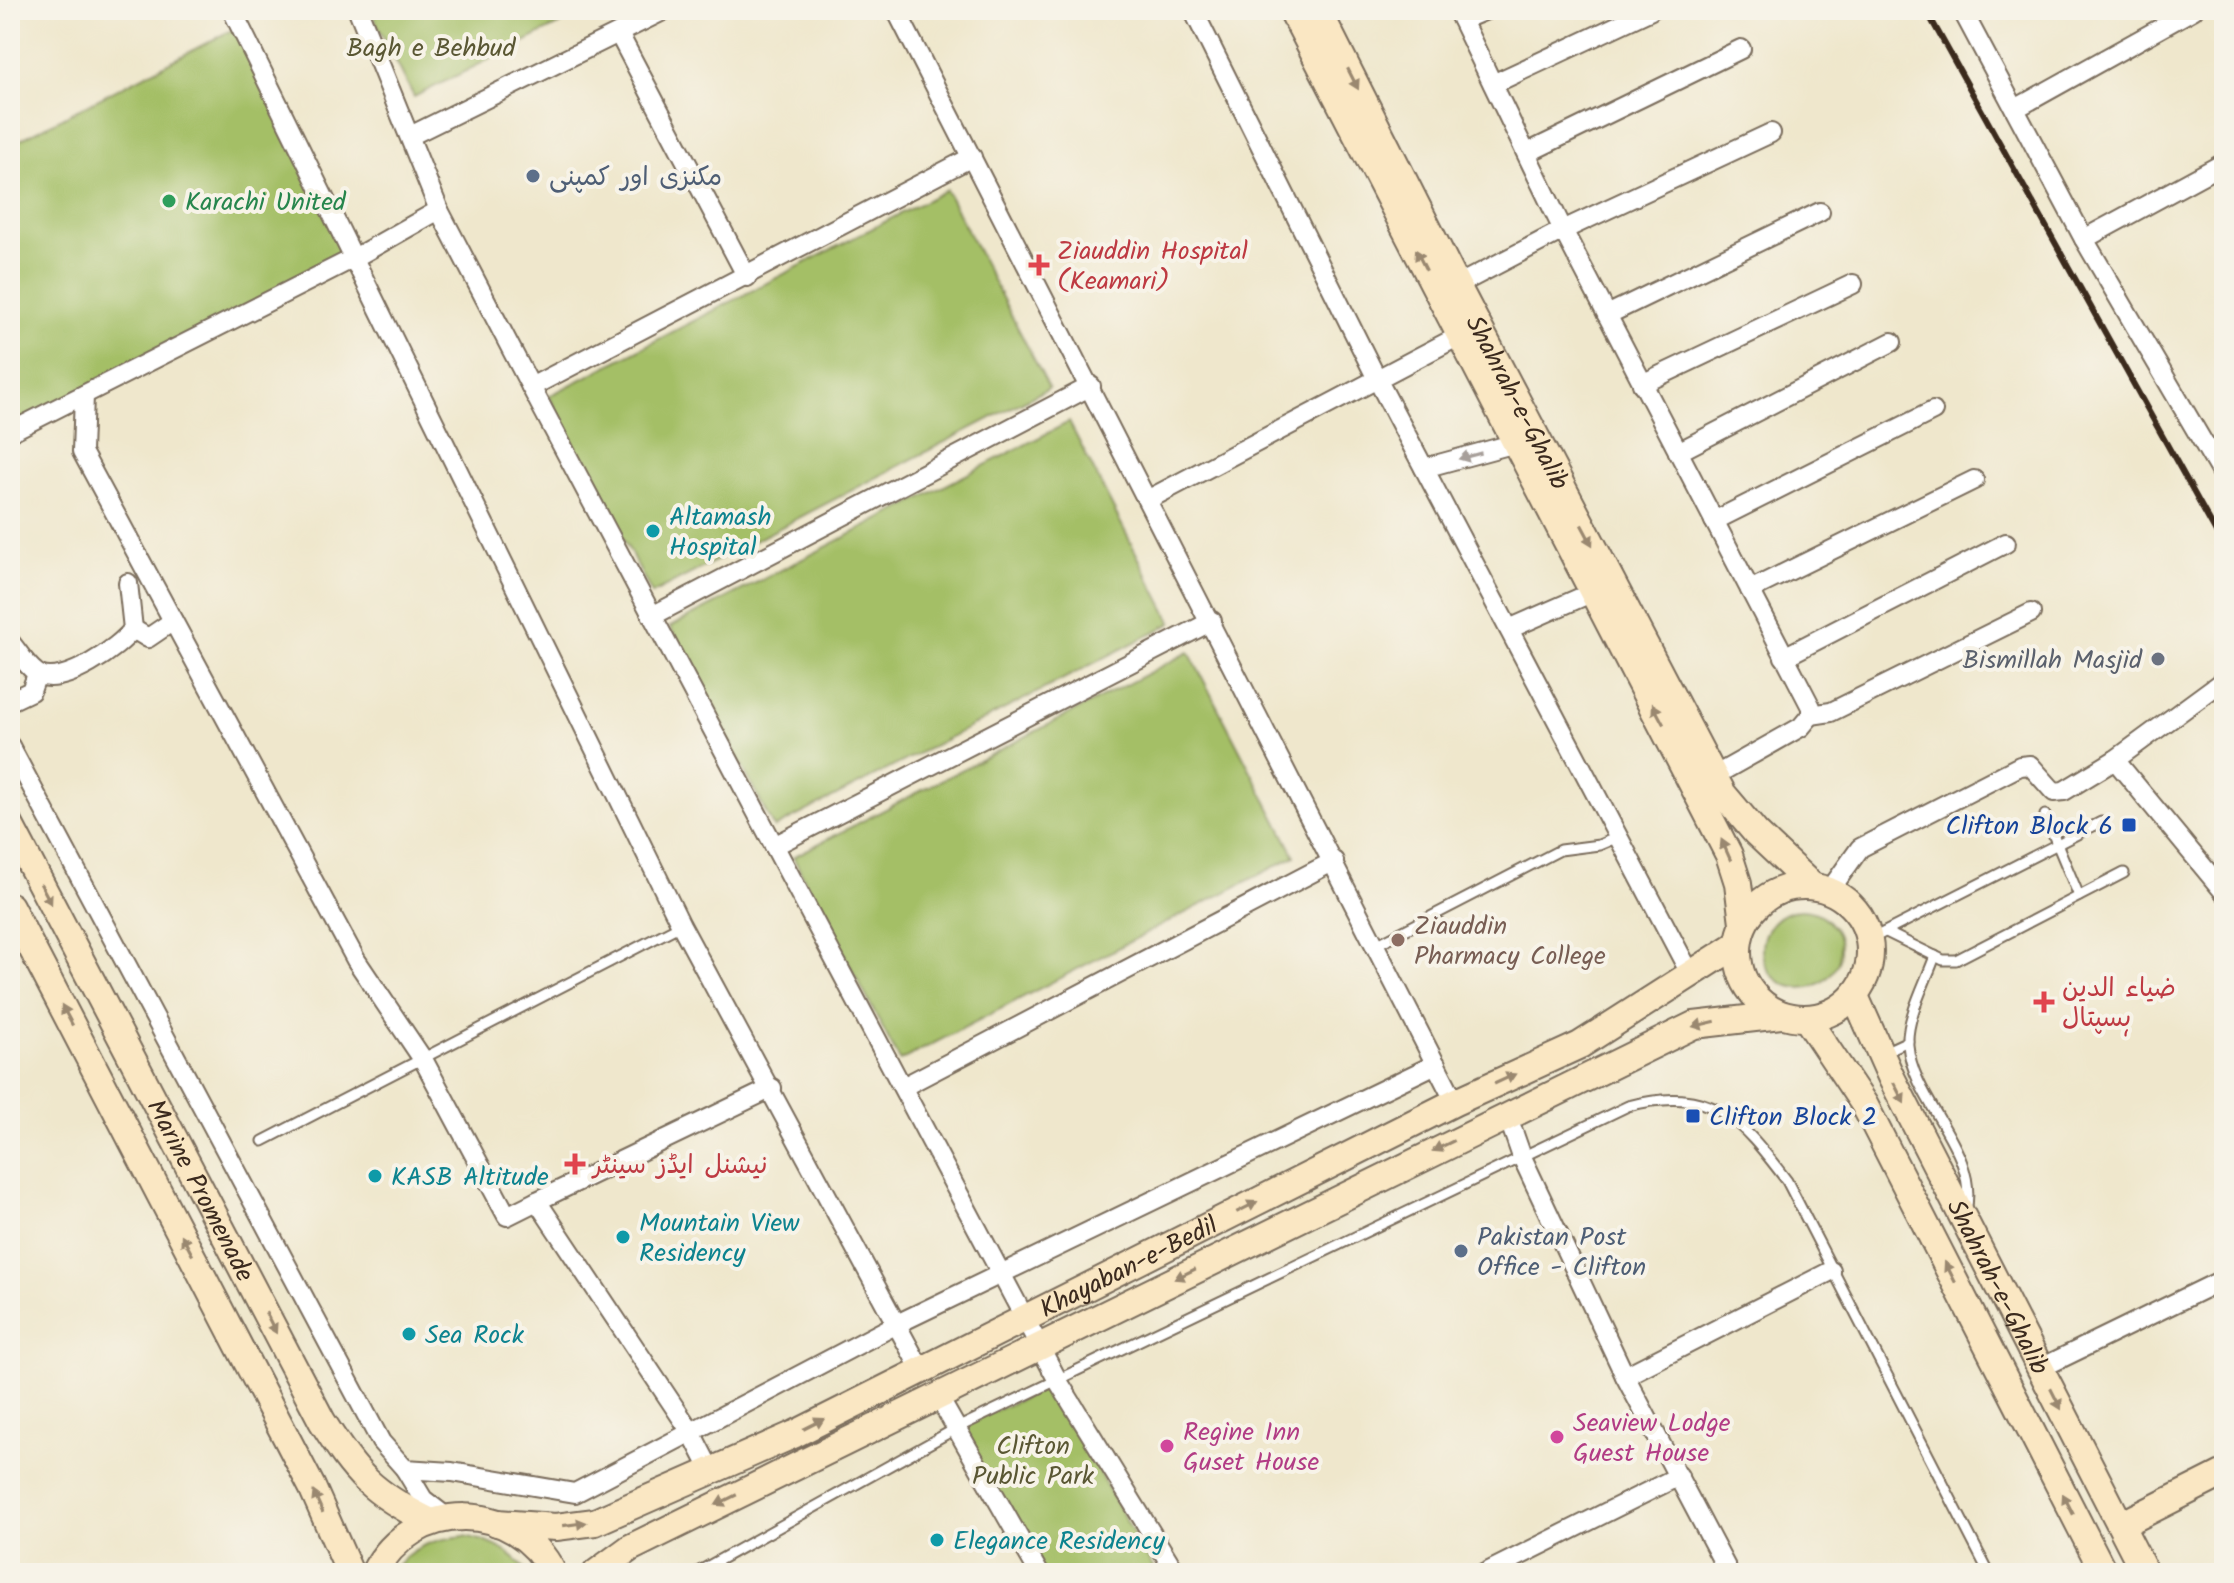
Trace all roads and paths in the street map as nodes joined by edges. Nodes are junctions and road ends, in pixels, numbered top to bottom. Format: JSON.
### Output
{"nodes":[{"id":1,"x":232,"y":10,"type":"edge"},
{"id":2,"x":358,"y":10,"type":"edge"},
{"id":3,"x":665,"y":10,"type":"edge"},
{"id":4,"x":896,"y":10,"type":"edge"},
{"id":5,"x":1193,"y":10,"type":"edge"},
{"id":6,"x":1292,"y":10,"type":"edge"},
{"id":7,"x":1318,"y":10,"type":"edge"},
{"id":8,"x":1486,"y":10,"type":"edge"},
{"id":9,"x":1651,"y":10,"type":"edge"},
{"id":10,"x":1962,"y":10,"type":"edge"},
{"id":11,"x":2193,"y":10,"type":"edge"},
{"id":12,"x":1460,"y":15,"type":"edge"},
{"id":13,"x":619,"y":34,"type":"junction"},
{"id":14,"x":1741,"y":49,"type":"dead end"},
{"id":15,"x":1493,"y":84,"type":"junction"},
{"id":16,"x":2015,"y":109,"type":"junction"},
{"id":17,"x":1771,"y":133,"type":"dead end"},
{"id":18,"x":410,"y":136,"type":"junction"},
{"id":19,"x":1527,"y":153,"type":"junction"},
{"id":20,"x":972,"y":157,"type":"junction"},
{"id":21,"x":2224,"y":163,"type":"edge"},
{"id":22,"x":439,"y":210,"type":"junction"},
{"id":23,"x":1820,"y":212,"type":"dead end"},
{"id":24,"x":1563,"y":230,"type":"junction"},
{"id":25,"x":2084,"y":239,"type":"junction"},
{"id":26,"x":356,"y":257,"type":"junction"},
{"id":27,"x":747,"y":277,"type":"junction"},
{"id":28,"x":1853,"y":284,"type":"dead end"},
{"id":29,"x":1448,"y":291,"type":"junction"},
{"id":30,"x":1607,"y":315,"type":"junction"},
{"id":31,"x":1459,"y":336,"type":"junction"},
{"id":32,"x":1892,"y":342,"type":"dead end"},
{"id":33,"x":1377,"y":379,"type":"junction"},
{"id":34,"x":1642,"y":384,"type":"junction"},
{"id":35,"x":1091,"y":386,"type":"junction"},
{"id":36,"x":531,"y":387,"type":"junction"},
{"id":37,"x":84,"y":395,"type":"junction"},
{"id":38,"x":1933,"y":411,"type":"dead end"},
{"id":39,"x":10,"y":432,"type":"edge"},
{"id":40,"x":1516,"y":443,"type":"junction"},
{"id":41,"x":1678,"y":452,"type":"junction"},
{"id":42,"x":2221,"y":466,"type":"edge"},
{"id":43,"x":1424,"y":468,"type":"junction"},
{"id":44,"x":1974,"y":480,"type":"dead end"},
{"id":45,"x":1149,"y":499,"type":"junction"},
{"id":46,"x":1714,"y":521,"type":"junction"},
{"id":47,"x":2006,"y":543,"type":"dead end"},
{"id":48,"x":128,"y":583,"type":"dead end"},
{"id":49,"x":1750,"y":590,"type":"junction"},
{"id":50,"x":1593,"y":592,"type":"junction"},
{"id":51,"x":2031,"y":613,"type":"dead end"},
{"id":52,"x":652,"y":616,"type":"junction"},
{"id":53,"x":173,"y":621,"type":"junction"},
{"id":54,"x":1212,"y":621,"type":"junction"},
{"id":55,"x":133,"y":629,"type":"junction"},
{"id":56,"x":1509,"y":629,"type":"junction"},
{"id":57,"x":10,"y":642,"type":"edge"},
{"id":58,"x":1784,"y":657,"type":"junction"},
{"id":59,"x":37,"y":674,"type":"junction"},
{"id":60,"x":2224,"y":680,"type":"edge"},
{"id":61,"x":10,"y":701,"type":"edge"},
{"id":62,"x":1811,"y":715,"type":"junction"},
{"id":63,"x":10,"y":746,"type":"edge"},
{"id":64,"x":2115,"y":760,"type":"junction"},
{"id":65,"x":1710,"y":784,"type":"junction"},
{"id":66,"x":2045,"y":815,"type":"dead end"},
{"id":67,"x":2101,"y":822,"type":"dead end"},
{"id":68,"x":10,"y":825,"type":"edge"},
{"id":69,"x":1618,"y":837,"type":"junction"},
{"id":70,"x":2058,"y":844,"type":"junction"},
{"id":71,"x":774,"y":846,"type":"junction"},
{"id":72,"x":1334,"y":861,"type":"junction"},
{"id":73,"x":2124,"y":873,"type":"dead end"},
{"id":74,"x":1820,"y":888,"type":"junction"},
{"id":75,"x":2224,"y":892,"type":"edge"},
{"id":76,"x":2079,"y":896,"type":"junction"},
{"id":77,"x":10,"y":906,"type":"edge"},
{"id":78,"x":681,"y":925,"type":"junction"},
{"id":79,"x":1740,"y":933,"type":"junction"},
{"id":80,"x":1878,"y":936,"type":"junction"},
{"id":81,"x":1376,"y":945,"type":"junction"},
{"id":82,"x":1935,"y":956,"type":"junction"},
{"id":83,"x":1691,"y":975,"type":"junction"},
{"id":84,"x":1855,"y":996,"type":"junction"},
{"id":85,"x":1781,"y":1015,"type":"junction"},
{"id":86,"x":1807,"y":1019,"type":"junction"},
{"id":87,"x":1908,"y":1041,"type":"junction"},
{"id":88,"x":1880,"y":1054,"type":"junction"},
{"id":89,"x":424,"y":1061,"type":"junction"},
{"id":90,"x":1436,"y":1064,"type":"junction"},
{"id":91,"x":903,"y":1087,"type":"junction"},
{"id":92,"x":772,"y":1088,"type":"junction"},
{"id":93,"x":1455,"y":1102,"type":"junction"},
{"id":94,"x":1507,"y":1114,"type":"junction"},
{"id":95,"x":263,"y":1141,"type":"dead end"},
{"id":96,"x":1522,"y":1157,"type":"junction"},
{"id":97,"x":537,"y":1201,"type":"junction"},
{"id":98,"x":1964,"y":1219,"type":"junction"},
{"id":99,"x":1831,"y":1271,"type":"junction"},
{"id":100,"x":1001,"y":1274,"type":"junction"},
{"id":101,"x":2224,"y":1279,"type":"edge"},
{"id":102,"x":1025,"y":1318,"type":"junction"},
{"id":103,"x":897,"y":1324,"type":"junction"},
{"id":104,"x":1039,"y":1346,"type":"junction"},
{"id":105,"x":2041,"y":1368,"type":"junction"},
{"id":106,"x":921,"y":1370,"type":"junction"},
{"id":107,"x":1625,"y":1376,"type":"junction"},
{"id":108,"x":1058,"y":1381,"type":"junction"},
{"id":109,"x":938,"y":1396,"type":"junction"},
{"id":110,"x":957,"y":1428,"type":"junction"},
{"id":111,"x":691,"y":1432,"type":"junction"},
{"id":112,"x":405,"y":1469,"type":"junction"},
{"id":113,"x":711,"y":1471,"type":"junction"},
{"id":114,"x":2224,"y":1473,"type":"edge"},
{"id":115,"x":1679,"y":1476,"type":"junction"},
{"id":116,"x":437,"y":1519,"type":"junction"},
{"id":117,"x":497,"y":1523,"type":"junction"},
{"id":118,"x":2121,"y":1525,"type":"junction"},
{"id":119,"x":1492,"y":1572,"type":"edge"},
{"id":120,"x":350,"y":1573,"type":"edge"},
{"id":121,"x":374,"y":1573,"type":"edge"},
{"id":122,"x":553,"y":1573,"type":"edge"},
{"id":123,"x":596,"y":1573,"type":"edge"},
{"id":124,"x":696,"y":1573,"type":"edge"},
{"id":125,"x":1039,"y":1573,"type":"edge"},
{"id":126,"x":1176,"y":1573,"type":"edge"},
{"id":127,"x":1729,"y":1573,"type":"edge"},
{"id":128,"x":1989,"y":1573,"type":"edge"},
{"id":129,"x":2104,"y":1573,"type":"edge"},
{"id":130,"x":2145,"y":1573,"type":"edge"}],
"edges":[{"from":1,"to":26,"type":"street"},
{"from":2,"to":18,"type":"street"},
{"from":3,"to":13,"type":"street"},
{"from":4,"to":20,"type":"street"},
{"from":5,"to":33,"type":"street"},
{"from":29,"to":6,"type":"main road","name":"Shahrah-e-Ghalib","one_way":true},
{"from":7,"to":29,"type":"main road","name":"Shahrah-e-Ghalib","one_way":true},
{"from":8,"to":12,"type":"street"},
{"from":9,"to":15,"type":"street"},
{"from":10,"to":16,"type":"street"},
{"from":11,"to":16,"type":"street"},
{"from":12,"to":15,"type":"street"},
{"from":13,"to":18,"type":"street"},
{"from":13,"to":27,"type":"street"},
{"from":14,"to":19,"type":"street"},
{"from":15,"to":19,"type":"street"},
{"from":16,"to":25,"type":"street"},
{"from":17,"to":24,"type":"street"},
{"from":18,"to":22,"type":"street"},
{"from":19,"to":24,"type":"street"},
{"from":20,"to":27,"type":"street"},
{"from":20,"to":35,"type":"street"},
{"from":21,"to":25,"type":"street"},
{"from":22,"to":26,"type":"street"},
{"from":22,"to":36,"type":"street"},
{"from":23,"to":30,"type":"street"},
{"from":24,"to":29,"type":"street"},
{"from":24,"to":30,"type":"street"},
{"from":25,"to":42,"type":"street"},
{"from":26,"to":37,"type":"street"},
{"from":26,"to":78,"type":"street"},
{"from":27,"to":36,"type":"street"},
{"from":28,"to":34,"type":"street"},
{"from":29,"to":31,"type":"main road","name":"Shahrah-e-Ghalib"},
{"from":29,"to":65,"type":"main road","name":"Shahrah-e-Ghalib","one_way":true},
{"from":30,"to":34,"type":"street"},
{"from":31,"to":33,"type":"street"},
{"from":31,"to":40,"type":"main road","name":"Shahrah-e-Ghalib"},
{"from":32,"to":41,"type":"street"},
{"from":33,"to":43,"type":"street"},
{"from":33,"to":45,"type":"street"},
{"from":34,"to":41,"type":"street"},
{"from":35,"to":45,"type":"street"},
{"from":35,"to":52,"type":"street"},
{"from":36,"to":52,"type":"street"},
{"from":37,"to":39,"type":"street"},
{"from":37,"to":53,"type":"street"},
{"from":38,"to":46,"type":"street"},
{"from":40,"to":43,"type":"street","one_way":true},
{"from":40,"to":50,"type":"main road","name":"Shahrah-e-Ghalib"},
{"from":41,"to":46,"type":"street"},
{"from":43,"to":56,"type":"street"},
{"from":44,"to":49,"type":"street"},
{"from":45,"to":54,"type":"street"},
{"from":46,"to":49,"type":"street"},
{"from":47,"to":58,"type":"street"},
{"from":48,"to":55,"type":"street"},
{"from":49,"to":58,"type":"street"},
{"from":50,"to":56,"type":"street"},
{"from":65,"to":50,"type":"main road","name":"Shahrah-e-Ghalib","one_way":true},
{"from":51,"to":62,"type":"street"},
{"from":52,"to":71,"type":"street"},
{"from":53,"to":55,"type":"street"},
{"from":53,"to":89,"type":"street"},
{"from":54,"to":71,"type":"street"},
{"from":54,"to":72,"type":"street"},
{"from":55,"to":59,"type":"street"},
{"from":56,"to":69,"type":"street"},
{"from":57,"to":59,"type":"street"},
{"from":58,"to":62,"type":"street"},
{"from":59,"to":61,"type":"street"},
{"from":60,"to":64,"type":"street"},
{"from":62,"to":65,"type":"street"},
{"from":63,"to":112,"type":"street"},
{"from":64,"to":74,"type":"street"},
{"from":64,"to":75,"type":"street"},
{"from":65,"to":74,"type":"main road"},
{"from":79,"to":65,"type":"main road","one_way":true},
{"from":66,"to":70,"type":"lane"},
{"from":67,"to":70,"type":"lane"},
{"from":68,"to":116,"type":"main road","name":"Marine Promenade","one_way":true},
{"from":69,"to":81,"type":"lane"},
{"from":69,"to":83,"type":"street"},
{"from":70,"to":76,"type":"lane"},
{"from":70,"to":80,"type":"lane"},
{"from":71,"to":91,"type":"street"},
{"from":72,"to":81,"type":"street"},
{"from":72,"to":91,"type":"street"},
{"from":73,"to":76,"type":"lane"},
{"from":74,"to":79,"type":"main road"},
{"from":74,"to":80,"type":"main road"},
{"from":76,"to":82,"type":"lane"},
{"from":120,"to":77,"type":"main road","name":"Marine Promenade","one_way":true},
{"from":78,"to":89,"type":"lane"},
{"from":78,"to":92,"type":"street"},
{"from":79,"to":83,"type":"main road","name":"Khayaban-e-Bedil"},
{"from":79,"to":85,"type":"main road"},
{"from":80,"to":82,"type":"lane"},
{"from":80,"to":84,"type":"main road"},
{"from":81,"to":90,"type":"street"},
{"from":82,"to":87,"type":"lane"},
{"from":93,"to":83,"type":"main road","name":"Khayaban-e-Bedil","one_way":true},
{"from":84,"to":86,"type":"main road"},
{"from":84,"to":88,"type":"main road","name":"Shahrah-e-Ghalib"},
{"from":85,"to":86,"type":"main road"},
{"from":85,"to":94,"type":"main road","name":"Khayaban-e-Bedil","one_way":true},
{"from":129,"to":86,"type":"main road","name":"Shahrah-e-Ghalib","one_way":true},
{"from":87,"to":88,"type":"lane"},
{"from":87,"to":98,"type":"lane"},
{"from":88,"to":98,"type":"main road","name":"Shahrah-e-Ghalib","one_way":true},
{"from":89,"to":95,"type":"lane"},
{"from":89,"to":97,"type":"street"},
{"from":90,"to":93,"type":"street"},
{"from":90,"to":100,"type":"street"},
{"from":91,"to":100,"type":"street"},
{"from":92,"to":97,"type":"street"},
{"from":92,"to":103,"type":"street"},
{"from":102,"to":93,"type":"main road","name":"Khayaban-e-Bedil","one_way":true},
{"from":94,"to":96,"type":"street"},
{"from":94,"to":104,"type":"main road","name":"Khayaban-e-Bedil","one_way":true},
{"from":96,"to":99,"type":"lane"},
{"from":96,"to":107,"type":"street"},
{"from":96,"to":108,"type":"lane"},
{"from":97,"to":111,"type":"street"},
{"from":98,"to":105,"type":"main road","name":"Shahrah-e-Ghalib"},
{"from":99,"to":107,"type":"street"},
{"from":99,"to":128,"type":"lane"},
{"from":100,"to":102,"type":"street"},
{"from":100,"to":103,"type":"street"},
{"from":101,"to":105,"type":"street"},
{"from":102,"to":104,"type":"street"},
{"from":102,"to":106,"type":"main road","name":"Khayaban-e-Bedil"},
{"from":103,"to":106,"type":"street"},
{"from":103,"to":111,"type":"street"},
{"from":104,"to":108,"type":"street"},
{"from":104,"to":109,"type":"main road","name":"Khayaban-e-Bedil"},
{"from":105,"to":118,"type":"main road","name":"Shahrah-e-Ghalib","one_way":true},
{"from":113,"to":106,"type":"main road","name":"Khayaban-e-Bedil","one_way":true},
{"from":107,"to":115,"type":"street"},
{"from":108,"to":110,"type":"lane"},
{"from":108,"to":126,"type":"street"},
{"from":109,"to":110,"type":"street"},
{"from":109,"to":123,"type":"main road","name":"Khayaban-e-Bedil","one_way":true},
{"from":110,"to":124,"type":"lane"},
{"from":110,"to":125,"type":"street"},
{"from":111,"to":112,"type":"street"},
{"from":111,"to":113,"type":"street"},
{"from":112,"to":116,"type":"street"},
{"from":117,"to":113,"type":"main road","name":"Khayaban-e-Bedil","one_way":true},
{"from":114,"to":118,"type":"main road"},
{"from":115,"to":119,"type":"street"},
{"from":115,"to":127,"type":"street"},
{"from":116,"to":117,"type":"main road","name":"Marine Promenade"},
{"from":116,"to":121,"type":"main road"},
{"from":117,"to":122,"type":"main road"},
{"from":118,"to":130,"type":"main road","name":"Shahrah-e-Ghalib"}]}
